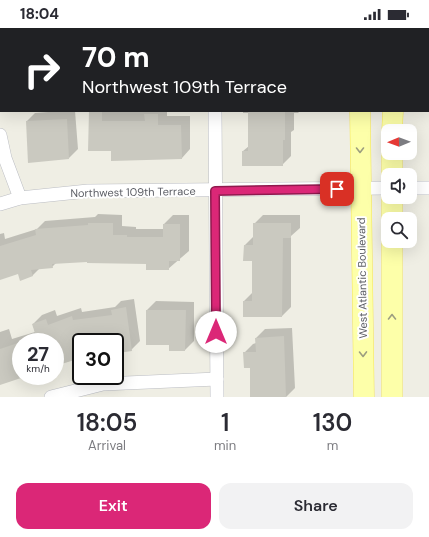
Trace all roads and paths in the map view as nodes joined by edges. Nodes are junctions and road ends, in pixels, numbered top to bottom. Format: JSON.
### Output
{"nodes":[{"id":1,"x":215,"y":112,"type":"edge"},
{"id":2,"x":360,"y":112,"type":"edge"},
{"id":3,"x":392,"y":112,"type":"edge"},
{"id":4,"x":392,"y":124,"type":"edge"},
{"id":5,"x":0,"y":135,"type":"edge"},
{"id":6,"x":381,"y":188,"type":"edge"},
{"id":7,"x":417,"y":188,"type":"edge"},
{"id":8,"x":429,"y":188,"type":"edge"},
{"id":9,"x":361,"y":189,"type":"junction"},
{"id":10,"x":215,"y":191,"type":"junction"},
{"id":11,"x":20,"y":198,"type":"junction"},
{"id":12,"x":0,"y":204,"type":"edge"},
{"id":13,"x":392,"y":248,"type":"edge"},
{"id":14,"x":217,"y":379,"type":"junction"},
{"id":15,"x":51,"y":397,"type":"edge"},
{"id":16,"x":218,"y":397,"type":"edge"},
{"id":17,"x":364,"y":397,"type":"edge"},
{"id":18,"x":392,"y":397,"type":"edge"}],
"edges":[{"from":1,"to":10,"type":"street"},
{"from":2,"to":9,"type":"main road","name":"West Atlantic Boulevard","one_way":true},
{"from":3,"to":4,"type":"main road"},
{"from":5,"to":11,"type":"street"},
{"from":6,"to":9,"type":"street","name":"Northwest 109th Terrace"},
{"from":7,"to":8,"type":"street"},
{"from":9,"to":10,"type":"street","name":"Northwest 109th Terrace"},
{"from":9,"to":17,"type":"main road","name":"West Atlantic Boulevard","one_way":true},
{"from":10,"to":11,"type":"street","name":"Northwest 109th Terrace"},
{"from":10,"to":14,"type":"street"},
{"from":11,"to":12,"type":"street","name":"Northwest 109th Terrace"},
{"from":18,"to":13,"type":"main road","one_way":true},
{"from":14,"to":15,"type":"street"},
{"from":14,"to":16,"type":"street"}]}
